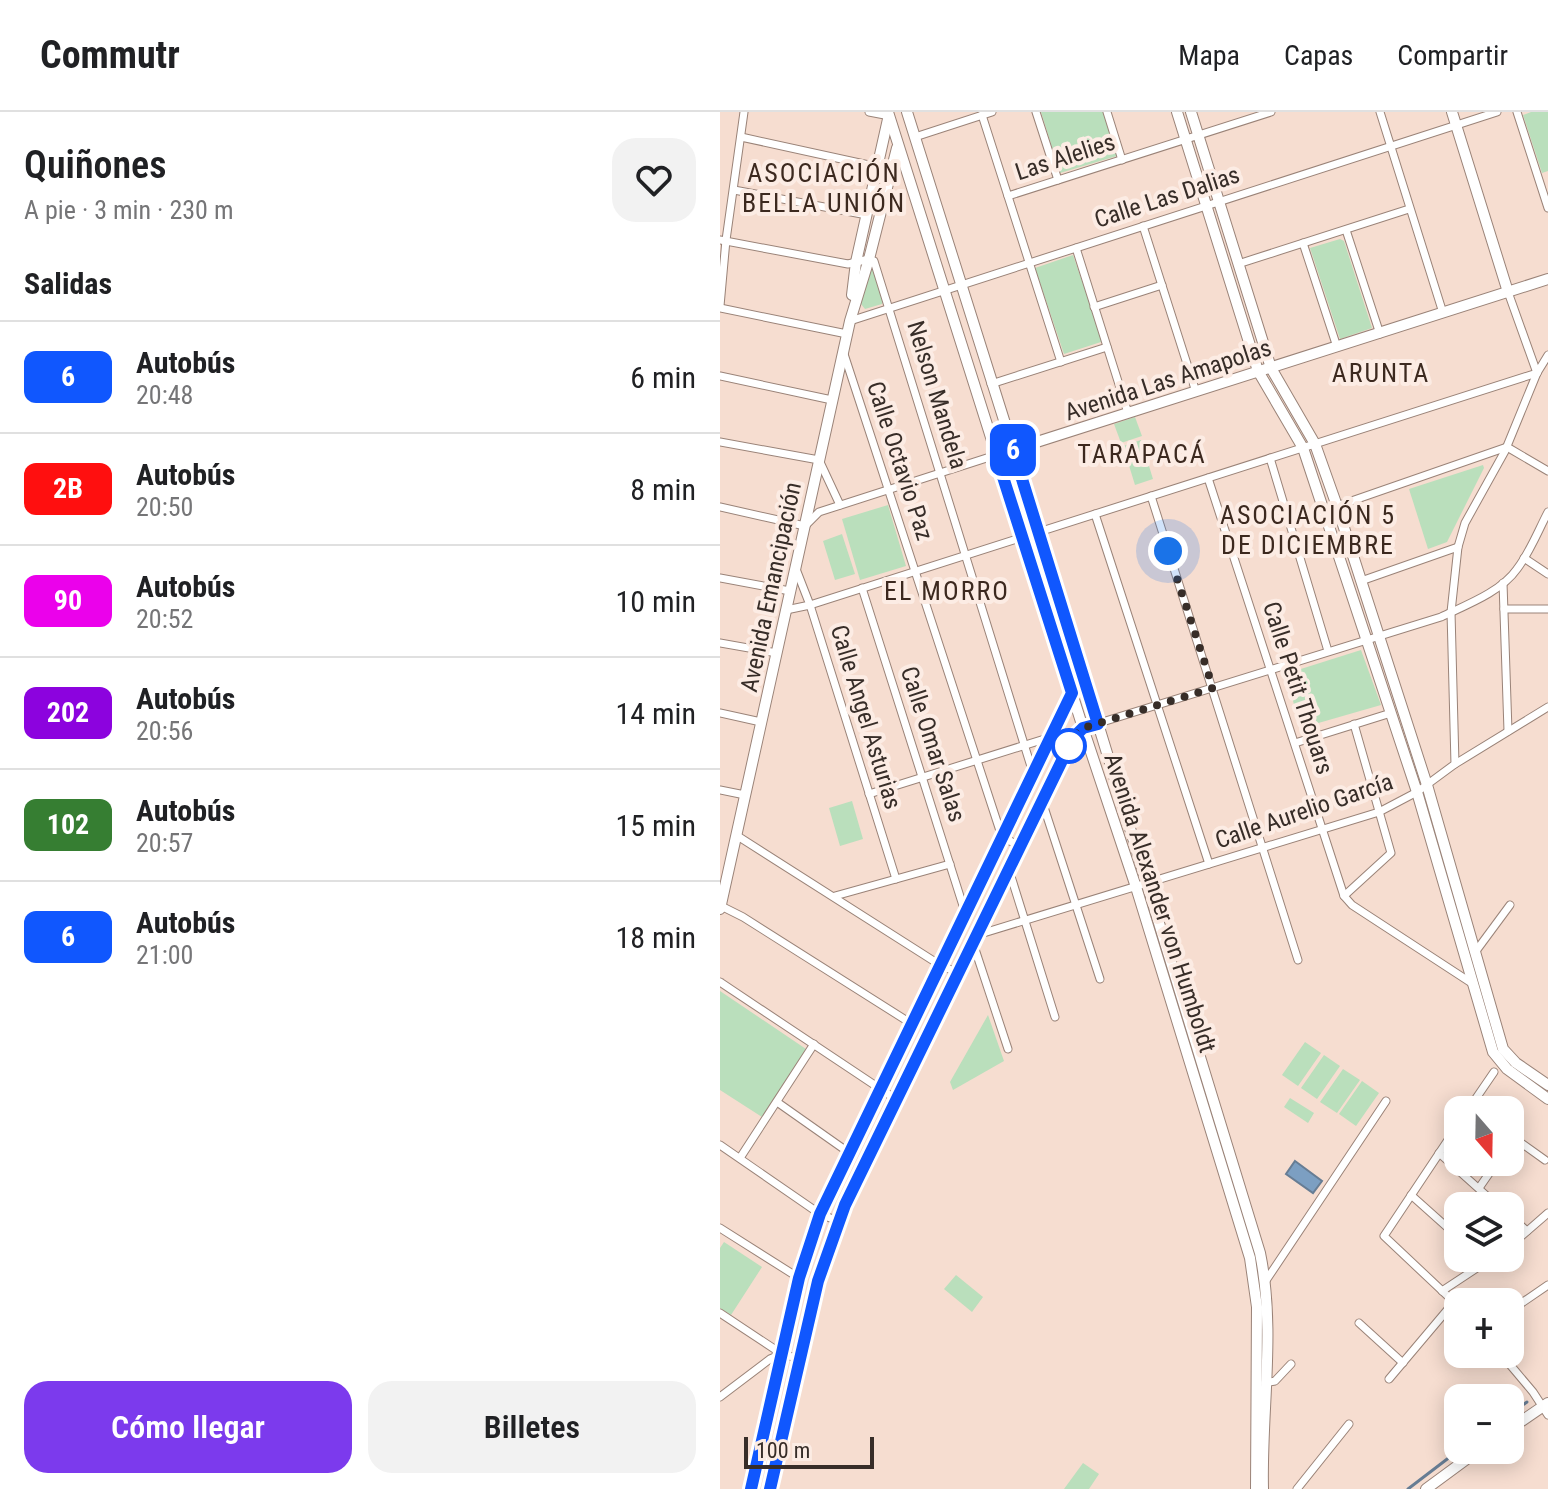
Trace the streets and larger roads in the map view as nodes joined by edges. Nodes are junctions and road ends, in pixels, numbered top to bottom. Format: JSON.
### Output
{"nodes":[{"id":1,"x":744,"y":112,"type":"edge"},
{"id":2,"x":869,"y":112,"type":"edge"},
{"id":3,"x":907,"y":112,"type":"edge"},
{"id":4,"x":992,"y":112,"type":"edge"},
{"id":5,"x":1036,"y":112,"type":"edge"},
{"id":6,"x":1107,"y":112,"type":"edge"},
{"id":7,"x":1177,"y":112,"type":"edge"},
{"id":8,"x":1191,"y":112,"type":"edge"},
{"id":9,"x":1380,"y":112,"type":"edge"},
{"id":10,"x":1452,"y":112,"type":"edge"},
{"id":11,"x":1497,"y":112,"type":"edge"},
{"id":12,"x":1517,"y":112,"type":"edge"},
{"id":13,"x":1267,"y":113,"type":"edge"},
{"id":14,"x":889,"y":114,"type":"edge"},
{"id":15,"x":982,"y":115,"type":"junction"},
{"id":16,"x":1456,"y":125,"type":"junction"},
{"id":17,"x":1198,"y":135,"type":"junction"},
{"id":18,"x":741,"y":137,"type":"junction"},
{"id":19,"x":915,"y":137,"type":"junction"},
{"id":20,"x":1185,"y":140,"type":"junction"},
{"id":21,"x":898,"y":145,"type":"junction"},
{"id":22,"x":1391,"y":146,"type":"junction"},
{"id":23,"x":1122,"y":160,"type":"junction"},
{"id":24,"x":878,"y":167,"type":"junction"},
{"id":25,"x":1058,"y":180,"type":"junction"},
{"id":26,"x":734,"y":190,"type":"junction"},
{"id":27,"x":1008,"y":196,"type":"junction"},
{"id":28,"x":1219,"y":202,"type":"junction"},
{"id":29,"x":1206,"y":206,"type":"junction"},
{"id":30,"x":1548,"y":208,"type":"edge"},
{"id":31,"x":1409,"y":209,"type":"junction"},
{"id":32,"x":867,"y":215,"type":"junction"},
{"id":33,"x":1143,"y":226,"type":"junction"},
{"id":34,"x":1346,"y":230,"type":"junction"},
{"id":35,"x":723,"y":240,"type":"edge"},
{"id":36,"x":1303,"y":243,"type":"junction"},
{"id":37,"x":1076,"y":248,"type":"junction"},
{"id":38,"x":869,"y":259,"type":"junction"},
{"id":39,"x":856,"y":262,"type":"junction"},
{"id":40,"x":1029,"y":263,"type":"junction"},
{"id":41,"x":1238,"y":264,"type":"junction"},
{"id":42,"x":1548,"y":279,"type":"edge"},
{"id":43,"x":961,"y":285,"type":"junction"},
{"id":44,"x":1162,"y":285,"type":"junction"},
{"id":45,"x":944,"y":291,"type":"junction"},
{"id":46,"x":1508,"y":292,"type":"junction"},
{"id":47,"x":720,"y":307,"type":"edge"},
{"id":48,"x":1094,"y":307,"type":"junction"},
{"id":49,"x":890,"y":308,"type":"junction"},
{"id":50,"x":1443,"y":313,"type":"junction"},
{"id":51,"x":850,"y":321,"type":"junction"},
{"id":52,"x":847,"y":334,"type":"junction"},
{"id":53,"x":1380,"y":334,"type":"junction"},
{"id":54,"x":1107,"y":347,"type":"junction"},
{"id":55,"x":1337,"y":347,"type":"junction"},
{"id":56,"x":843,"y":352,"type":"junction"},
{"id":57,"x":1548,"y":355,"type":"edge"},
{"id":58,"x":1061,"y":362,"type":"junction"},
{"id":59,"x":1271,"y":368,"type":"junction"},
{"id":60,"x":1258,"y":371,"type":"junction"},
{"id":61,"x":1537,"y":373,"type":"junction"},
{"id":62,"x":720,"y":376,"type":"edge"},
{"id":63,"x":991,"y":384,"type":"junction"},
{"id":64,"x":1196,"y":392,"type":"junction"},
{"id":65,"x":832,"y":400,"type":"junction"},
{"id":66,"x":1128,"y":413,"type":"junction"},
{"id":67,"x":720,"y":442,"type":"edge"},
{"id":68,"x":1315,"y":444,"type":"junction"},
{"id":69,"x":1507,"y":447,"type":"junction"},
{"id":70,"x":1303,"y":448,"type":"junction"},
{"id":71,"x":1013,"y":450,"type":"junction"},
{"id":72,"x":996,"y":455,"type":"junction"},
{"id":73,"x":1270,"y":458,"type":"junction"},
{"id":74,"x":819,"y":460,"type":"junction"},
{"id":75,"x":1548,"y":471,"type":"edge"},
{"id":76,"x":941,"y":473,"type":"junction"},
{"id":77,"x":1208,"y":478,"type":"junction"},
{"id":78,"x":888,"y":490,"type":"junction"},
{"id":79,"x":1151,"y":496,"type":"junction"},
{"id":80,"x":840,"y":505,"type":"junction"},
{"id":81,"x":1337,"y":506,"type":"junction"},
{"id":82,"x":720,"y":507,"type":"edge"},
{"id":83,"x":1095,"y":514,"type":"junction"},
{"id":84,"x":1548,"y":514,"type":"edge"},
{"id":85,"x":805,"y":526,"type":"junction"},
{"id":86,"x":1039,"y":532,"type":"junction"},
{"id":87,"x":1023,"y":537,"type":"junction"},
{"id":88,"x":1458,"y":547,"type":"junction"},
{"id":89,"x":966,"y":555,"type":"junction"},
{"id":90,"x":1524,"y":558,"type":"junction"},
{"id":91,"x":795,"y":568,"type":"junction"},
{"id":92,"x":915,"y":571,"type":"junction"},
{"id":93,"x":1548,"y":574,"type":"edge"},
{"id":94,"x":720,"y":578,"type":"edge"},
{"id":95,"x":1361,"y":581,"type":"junction"},
{"id":96,"x":1503,"y":583,"type":"junction"},
{"id":97,"x":862,"y":588,"type":"junction"},
{"id":98,"x":790,"y":591,"type":"junction"},
{"id":99,"x":810,"y":605,"type":"junction"},
{"id":100,"x":1504,"y":609,"type":"junction"},
{"id":101,"x":1548,"y":609,"type":"edge"},
{"id":102,"x":786,"y":610,"type":"junction"},
{"id":103,"x":1451,"y":612,"type":"junction"},
{"id":104,"x":1379,"y":635,"type":"junction"},
{"id":105,"x":1367,"y":639,"type":"junction"},
{"id":106,"x":720,"y":643,"type":"edge"},
{"id":107,"x":1328,"y":651,"type":"junction"},
{"id":108,"x":777,"y":653,"type":"junction"},
{"id":109,"x":1272,"y":669,"type":"junction"},
{"id":110,"x":1213,"y":688,"type":"junction"},
{"id":111,"x":1072,"y":693,"type":"junction"},
{"id":112,"x":1158,"y":705,"type":"junction"},
{"id":113,"x":1548,"y":707,"type":"edge"},
{"id":114,"x":720,"y":713,"type":"edge"},
{"id":115,"x":1391,"y":713,"type":"junction"},
{"id":116,"x":761,"y":722,"type":"junction"},
{"id":117,"x":1098,"y":724,"type":"junction"},
{"id":118,"x":1354,"y":724,"type":"junction"},
{"id":119,"x":1083,"y":728,"type":"junction"},
{"id":120,"x":1508,"y":731,"type":"junction"},
{"id":121,"x":1053,"y":737,"type":"junction"},
{"id":122,"x":1295,"y":743,"type":"junction"},
{"id":123,"x":1025,"y":745,"type":"junction"},
{"id":124,"x":977,"y":760,"type":"junction"},
{"id":125,"x":1455,"y":764,"type":"junction"},
{"id":126,"x":1034,"y":775,"type":"junction"},
{"id":127,"x":922,"y":777,"type":"junction"},
{"id":128,"x":1427,"y":785,"type":"junction"},
{"id":129,"x":720,"y":790,"type":"edge"},
{"id":130,"x":1417,"y":792,"type":"junction"},
{"id":131,"x":869,"y":794,"type":"junction"},
{"id":132,"x":745,"y":795,"type":"junction"},
{"id":133,"x":1042,"y":801,"type":"junction"},
{"id":134,"x":1379,"y":812,"type":"junction"},
{"id":135,"x":1322,"y":830,"type":"junction"},
{"id":136,"x":736,"y":835,"type":"junction"},
{"id":137,"x":1002,"y":837,"type":"junction"},
{"id":138,"x":1020,"y":846,"type":"junction"},
{"id":139,"x":1263,"y":849,"type":"junction"},
{"id":140,"x":720,"y":854,"type":"edge"},
{"id":141,"x":732,"y":856,"type":"junction"},
{"id":142,"x":950,"y":864,"type":"junction"},
{"id":143,"x":1209,"y":864,"type":"junction"},
{"id":144,"x":1009,"y":870,"type":"junction"},
{"id":145,"x":896,"y":879,"type":"junction"},
{"id":146,"x":1140,"y":886,"type":"junction"},
{"id":147,"x":835,"y":896,"type":"junction"},
{"id":148,"x":1344,"y":896,"type":"junction"},
{"id":149,"x":1510,"y":905,"type":"dead end"},
{"id":150,"x":1077,"y":907,"type":"junction"},
{"id":151,"x":720,"y":908,"type":"edge"},
{"id":152,"x":965,"y":912,"type":"junction"},
{"id":153,"x":1025,"y":921,"type":"junction"},
{"id":154,"x":975,"y":939,"type":"junction"},
{"id":155,"x":1476,"y":951,"type":"junction"},
{"id":156,"x":1298,"y":960,"type":"dead end"},
{"id":157,"x":1468,"y":961,"type":"junction"},
{"id":158,"x":940,"y":965,"type":"junction"},
{"id":159,"x":958,"y":973,"type":"junction"},
{"id":160,"x":1100,"y":979,"type":"dead end"},
{"id":161,"x":720,"y":982,"type":"edge"},
{"id":162,"x":1475,"y":985,"type":"junction"},
{"id":163,"x":1055,"y":1017,"type":"dead end"},
{"id":164,"x":912,"y":1024,"type":"junction"},
{"id":165,"x":814,"y":1044,"type":"junction"},
{"id":166,"x":1008,"y":1049,"type":"dead end"},
{"id":167,"x":1494,"y":1072,"type":"dead end"},
{"id":168,"x":1548,"y":1085,"type":"edge"},
{"id":169,"x":879,"y":1088,"type":"junction"},
{"id":170,"x":1479,"y":1096,"type":"edge"},
{"id":171,"x":1548,"y":1099,"type":"edge"},
{"id":172,"x":897,"y":1100,"type":"junction"},
{"id":173,"x":1386,"y":1101,"type":"dead end"},
{"id":174,"x":777,"y":1102,"type":"junction"},
{"id":175,"x":720,"y":1145,"type":"edge"},
{"id":176,"x":1444,"y":1146,"type":"edge"},
{"id":177,"x":1524,"y":1146,"type":"edge"},
{"id":178,"x":848,"y":1152,"type":"junction"},
{"id":179,"x":1439,"y":1153,"type":"junction"},
{"id":180,"x":740,"y":1158,"type":"junction"},
{"id":181,"x":1545,"y":1160,"type":"dead end"},
{"id":182,"x":1487,"y":1176,"type":"edge"},
{"id":183,"x":1479,"y":1188,"type":"junction"},
{"id":184,"x":1483,"y":1192,"type":"edge"},
{"id":185,"x":1411,"y":1195,"type":"junction"},
{"id":186,"x":1548,"y":1213,"type":"edge"},
{"id":187,"x":820,"y":1214,"type":"junction"},
{"id":188,"x":838,"y":1221,"type":"junction"},
{"id":189,"x":1444,"y":1224,"type":"edge"},
{"id":190,"x":720,"y":1228,"type":"edge"},
{"id":191,"x":1524,"y":1228,"type":"edge"},
{"id":192,"x":1527,"y":1231,"type":"junction"},
{"id":193,"x":1524,"y":1234,"type":"edge"},
{"id":194,"x":1468,"y":1272,"type":"edge"},
{"id":195,"x":799,"y":1278,"type":"junction"},
{"id":196,"x":1260,"y":1283,"type":"junction"},
{"id":197,"x":1548,"y":1285,"type":"edge"},
{"id":198,"x":1442,"y":1291,"type":"joint"},
{"id":199,"x":1524,"y":1301,"type":"edge"},
{"id":200,"x":720,"y":1313,"type":"edge"},
{"id":201,"x":1444,"y":1317,"type":"edge"},
{"id":202,"x":1359,"y":1323,"type":"dead end"},
{"id":203,"x":782,"y":1354,"type":"junction"},
{"id":204,"x":800,"y":1359,"type":"junction"},
{"id":205,"x":1403,"y":1363,"type":"junction"},
{"id":206,"x":1291,"y":1364,"type":"dead end"},
{"id":207,"x":1513,"y":1368,"type":"edge"},
{"id":208,"x":1389,"y":1379,"type":"dead end"},
{"id":209,"x":1262,"y":1383,"type":"junction"},
{"id":210,"x":721,"y":1394,"type":"edge"},
{"id":211,"x":1546,"y":1408,"type":"edge"},
{"id":212,"x":1524,"y":1421,"type":"edge"},
{"id":213,"x":1349,"y":1424,"type":"dead end"},
{"id":214,"x":1460,"y":1464,"type":"edge"},
{"id":215,"x":751,"y":1489,"type":"edge"},
{"id":216,"x":770,"y":1489,"type":"edge"},
{"id":217,"x":1256,"y":1489,"type":"edge"},
{"id":218,"x":1263,"y":1489,"type":"edge"},
{"id":219,"x":1297,"y":1489,"type":"edge"},
{"id":220,"x":1426,"y":1489,"type":"edge"}],
"edges":[{"from":1,"to":18,"type":"street"},
{"from":2,"to":14,"type":"street"},
{"from":3,"to":19,"type":"street","name":"Avenida Alexander von Humboldt"},
{"from":4,"to":15,"type":"street"},
{"from":5,"to":25,"type":"street"},
{"from":6,"to":23,"type":"street"},
{"from":7,"to":20,"type":"street"},
{"from":8,"to":17,"type":"street"},
{"from":9,"to":22,"type":"street"},
{"from":10,"to":16,"type":"street"},
{"from":11,"to":16,"type":"street","name":"Calle Las Dalias"},
{"from":12,"to":30,"type":"street"},
{"from":13,"to":17,"type":"street","name":"Las Alelies"},
{"from":14,"to":21,"type":"street","name":"Avenida Alexander von Humboldt"},
{"from":14,"to":24,"type":"street","name":"Avenida Emancipación"},
{"from":15,"to":19,"type":"street"},
{"from":15,"to":27,"type":"street"},
{"from":16,"to":22,"type":"street","name":"Calle Las Dalias"},
{"from":16,"to":46,"type":"street"},
{"from":17,"to":20,"type":"street","name":"Las Alelies"},
{"from":17,"to":28,"type":"street"},
{"from":18,"to":24,"type":"street"},
{"from":18,"to":26,"type":"street"},
{"from":19,"to":43,"type":"street","name":"Avenida Alexander von Humboldt"},
{"from":20,"to":23,"type":"street","name":"Las Alelies"},
{"from":20,"to":29,"type":"street"},
{"from":21,"to":38,"type":"street","name":"Avenida Emancipación"},
{"from":21,"to":45,"type":"street","name":"Avenida Alexander von Humboldt"},
{"from":22,"to":28,"type":"street","name":"Calle Las Dalias"},
{"from":22,"to":31,"type":"street"},
{"from":23,"to":25,"type":"street","name":"Las Alelies"},
{"from":24,"to":32,"type":"street","name":"Avenida Emancipación"},
{"from":25,"to":27,"type":"street","name":"Las Alelies"},
{"from":26,"to":32,"type":"street"},
{"from":26,"to":35,"type":"street"},
{"from":27,"to":40,"type":"street"},
{"from":28,"to":29,"type":"street","name":"Calle Las Dalias"},
{"from":28,"to":41,"type":"street"},
{"from":29,"to":33,"type":"street","name":"Calle Las Dalias"},
{"from":29,"to":60,"type":"street"},
{"from":31,"to":34,"type":"street"},
{"from":31,"to":50,"type":"street"},
{"from":32,"to":39,"type":"street","name":"Avenida Emancipación"},
{"from":33,"to":37,"type":"street","name":"Calle Las Dalias"},
{"from":33,"to":44,"type":"street"},
{"from":34,"to":36,"type":"street"},
{"from":34,"to":53,"type":"street"},
{"from":35,"to":39,"type":"street"},
{"from":35,"to":47,"type":"street"},
{"from":36,"to":41,"type":"street"},
{"from":36,"to":55,"type":"street"},
{"from":37,"to":40,"type":"street","name":"Calle Las Dalias"},
{"from":37,"to":48,"type":"street"},
{"from":38,"to":39,"type":"street"},
{"from":38,"to":49,"type":"street","name":"Nelson Mandela"},
{"from":38,"to":51,"type":"street","name":"Avenida Emancipación"},
{"from":39,"to":51,"type":"street","name":"Avenida Emancipación"},
{"from":40,"to":43,"type":"street","name":"Calle Las Dalias"},
{"from":40,"to":58,"type":"street"},
{"from":41,"to":59,"type":"street"},
{"from":42,"to":46,"type":"street","name":"Avenida Las Amapolas"},
{"from":43,"to":45,"type":"street","name":"Calle Las Dalias"},
{"from":43,"to":63,"type":"street","name":"Avenida Alexander von Humboldt"},
{"from":44,"to":48,"type":"street"},
{"from":44,"to":64,"type":"street"},
{"from":45,"to":49,"type":"street","name":"Calle Las Dalias"},
{"from":45,"to":72,"type":"street","name":"Avenida Alexander von Humboldt"},
{"from":46,"to":50,"type":"street","name":"Avenida Las Amapolas"},
{"from":46,"to":61,"type":"street"},
{"from":47,"to":52,"type":"street"},
{"from":48,"to":54,"type":"street"},
{"from":49,"to":51,"type":"street","name":"Calle Las Dalias"},
{"from":49,"to":76,"type":"street","name":"Nelson Mandela"},
{"from":50,"to":53,"type":"street","name":"Avenida Las Amapolas"},
{"from":51,"to":52,"type":"street","name":"Avenida Emancipación"},
{"from":52,"to":56,"type":"street","name":"Avenida Emancipación"},
{"from":53,"to":55,"type":"street","name":"Avenida Las Amapolas"},
{"from":54,"to":58,"type":"street"},
{"from":54,"to":66,"type":"street"},
{"from":55,"to":59,"type":"street","name":"Avenida Las Amapolas"},
{"from":56,"to":65,"type":"street","name":"Avenida Emancipación"},
{"from":56,"to":78,"type":"street","name":"Calle Octavio Paz"},
{"from":57,"to":61,"type":"street"},
{"from":58,"to":63,"type":"street"},
{"from":59,"to":60,"type":"street","name":"Avenida Las Amapolas"},
{"from":59,"to":68,"type":"street"},
{"from":60,"to":64,"type":"street","name":"Avenida Las Amapolas"},
{"from":60,"to":70,"type":"street"},
{"from":61,"to":68,"type":"street"},
{"from":61,"to":69,"type":"street"},
{"from":62,"to":65,"type":"street"},
{"from":63,"to":71,"type":"street","name":"Avenida Alexander von Humboldt"},
{"from":64,"to":66,"type":"street","name":"Avenida Las Amapolas"},
{"from":65,"to":74,"type":"street","name":"Avenida Emancipación"},
{"from":66,"to":71,"type":"street","name":"Avenida Las Amapolas"},
{"from":67,"to":74,"type":"street"},
{"from":68,"to":70,"type":"street"},
{"from":68,"to":81,"type":"street"},
{"from":69,"to":75,"type":"street"},
{"from":69,"to":81,"type":"street"},
{"from":69,"to":88,"type":"street"},
{"from":70,"to":73,"type":"street"},
{"from":70,"to":105,"type":"street"},
{"from":71,"to":72,"type":"street","name":"Avenida Las Amapolas"},
{"from":71,"to":86,"type":"street","name":"Avenida Alexander von Humboldt"},
{"from":72,"to":76,"type":"street","name":"Avenida Las Amapolas"},
{"from":72,"to":87,"type":"street","name":"Avenida Alexander von Humboldt"},
{"from":73,"to":77,"type":"street"},
{"from":73,"to":107,"type":"street"},
{"from":74,"to":80,"type":"street"},
{"from":74,"to":85,"type":"street","name":"Avenida Emancipación"},
{"from":76,"to":78,"type":"street","name":"Avenida Las Amapolas"},
{"from":76,"to":89,"type":"street","name":"Nelson Mandela"},
{"from":77,"to":79,"type":"street"},
{"from":77,"to":109,"type":"street","name":"Calle Petit Thouars"},
{"from":78,"to":80,"type":"street","name":"Avenida Las Amapolas"},
{"from":78,"to":92,"type":"street","name":"Calle Octavio Paz"},
{"from":79,"to":83,"type":"street"},
{"from":79,"to":110,"type":"street"},
{"from":80,"to":85,"type":"street","name":"Avenida Las Amapolas"},
{"from":81,"to":95,"type":"street"},
{"from":82,"to":85,"type":"street"},
{"from":83,"to":86,"type":"street"},
{"from":83,"to":112,"type":"street"},
{"from":84,"to":90,"type":"street"},
{"from":85,"to":91,"type":"street","name":"Avenida Emancipación"},
{"from":86,"to":87,"type":"street"},
{"from":86,"to":117,"type":"street","name":"Avenida Alexander von Humboldt"},
{"from":87,"to":89,"type":"street"},
{"from":87,"to":111,"type":"street","name":"Avenida Alexander von Humboldt"},
{"from":88,"to":95,"type":"street"},
{"from":88,"to":103,"type":"street"},
{"from":89,"to":92,"type":"street"},
{"from":89,"to":123,"type":"street","name":"Nelson Mandela"},
{"from":90,"to":93,"type":"street"},
{"from":90,"to":96,"type":"street"},
{"from":91,"to":98,"type":"street","name":"Avenida Emancipación"},
{"from":91,"to":99,"type":"street","name":"Calle Angel Asturias"},
{"from":92,"to":97,"type":"street"},
{"from":92,"to":124,"type":"street","name":"Calle Octavio Paz"},
{"from":94,"to":98,"type":"street"},
{"from":95,"to":104,"type":"street"},
{"from":96,"to":100,"type":"street"},
{"from":96,"to":103,"type":"street"},
{"from":97,"to":99,"type":"street"},
{"from":97,"to":127,"type":"street","name":"Calle Omar Salas"},
{"from":98,"to":102,"type":"street","name":"Avenida Emancipación"},
{"from":99,"to":102,"type":"street"},
{"from":99,"to":131,"type":"street","name":"Calle Angel Asturias"},
{"from":100,"to":101,"type":"street"},
{"from":100,"to":120,"type":"street"},
{"from":102,"to":108,"type":"street","name":"Avenida Emancipación"},
{"from":103,"to":104,"type":"street"},
{"from":103,"to":125,"type":"street"},
{"from":104,"to":105,"type":"street"},
{"from":104,"to":128,"type":"street"},
{"from":105,"to":107,"type":"street"},
{"from":105,"to":115,"type":"street"},
{"from":106,"to":108,"type":"street"},
{"from":107,"to":109,"type":"street"},
{"from":108,"to":116,"type":"street","name":"Avenida Emancipación"},
{"from":109,"to":110,"type":"street"},
{"from":109,"to":122,"type":"street","name":"Calle Petit Thouars"},
{"from":110,"to":112,"type":"street"},
{"from":110,"to":139,"type":"street"},
{"from":111,"to":119,"type":"street","name":"Avenida Alexander von Humboldt"},
{"from":111,"to":121,"type":"street"},
{"from":112,"to":117,"type":"street"},
{"from":112,"to":143,"type":"street"},
{"from":113,"to":120,"type":"street","name":"Calle Aurelio García"},
{"from":114,"to":116,"type":"street"},
{"from":115,"to":118,"type":"street"},
{"from":115,"to":130,"type":"street"},
{"from":116,"to":132,"type":"street","name":"Avenida Emancipación"},
{"from":117,"to":119,"type":"street"},
{"from":117,"to":146,"type":"street","name":"Avenida Alexander von Humboldt"},
{"from":118,"to":122,"type":"street"},
{"from":118,"to":134,"type":"street"},
{"from":119,"to":133,"type":"street"},
{"from":119,"to":146,"type":"street","name":"Avenida Alexander von Humboldt"},
{"from":120,"to":125,"type":"street","name":"Calle Aurelio García"},
{"from":121,"to":123,"type":"street"},
{"from":121,"to":126,"type":"street"},
{"from":122,"to":135,"type":"street","name":"Calle Petit Thouars"},
{"from":123,"to":124,"type":"street"},
{"from":123,"to":126,"type":"street","name":"Nelson Mandela"},
{"from":124,"to":127,"type":"street"},
{"from":124,"to":137,"type":"street","name":"Calle Octavio Paz"},
{"from":125,"to":128,"type":"street","name":"Calle Aurelio García"},
{"from":126,"to":137,"type":"street"},
{"from":127,"to":131,"type":"street"},
{"from":127,"to":142,"type":"street","name":"Calle Omar Salas"},
{"from":128,"to":130,"type":"street","name":"Calle Aurelio García"},
{"from":128,"to":155,"type":"street"},
{"from":129,"to":132,"type":"street"},
{"from":130,"to":134,"type":"street","name":"Calle Aurelio García"},
{"from":130,"to":157,"type":"street"},
{"from":131,"to":145,"type":"street","name":"Calle Angel Asturias"},
{"from":132,"to":136,"type":"street","name":"Avenida Emancipación"},
{"from":133,"to":138,"type":"street"},
{"from":133,"to":150,"type":"street"},
{"from":134,"to":135,"type":"street","name":"Calle Aurelio García"},
{"from":134,"to":148,"type":"street"},
{"from":135,"to":139,"type":"street","name":"Calle Aurelio García"},
{"from":135,"to":148,"type":"street","name":"Calle Petit Thouars"},
{"from":136,"to":141,"type":"street","name":"Avenida Emancipación"},
{"from":136,"to":147,"type":"street"},
{"from":137,"to":138,"type":"street"},
{"from":137,"to":152,"type":"street"},
{"from":138,"to":144,"type":"street"},
{"from":139,"to":143,"type":"street","name":"Calle Aurelio García"},
{"from":139,"to":156,"type":"street"},
{"from":140,"to":141,"type":"street"},
{"from":141,"to":151,"type":"street","name":"Avenida Emancipación"},
{"from":142,"to":145,"type":"street"},
{"from":142,"to":152,"type":"street","name":"Calle Omar Salas"},
{"from":143,"to":146,"type":"street","name":"Calle Aurelio García"},
{"from":144,"to":153,"type":"street"},
{"from":144,"to":154,"type":"street"},
{"from":145,"to":147,"type":"street"},
{"from":146,"to":150,"type":"street","name":"Calle Aurelio García"},
{"from":146,"to":196,"type":"street","name":"Avenida Alexander von Humboldt"},
{"from":147,"to":158,"type":"street"},
{"from":148,"to":162,"type":"street"},
{"from":149,"to":155,"type":"street"},
{"from":150,"to":153,"type":"street","name":"Calle Aurelio García"},
{"from":150,"to":160,"type":"street"},
{"from":151,"to":164,"type":"street"},
{"from":152,"to":158,"type":"street"},
{"from":153,"to":154,"type":"street","name":"Calle Aurelio García"},
{"from":153,"to":163,"type":"street"},
{"from":154,"to":159,"type":"street"},
{"from":154,"to":166,"type":"street"},
{"from":155,"to":157,"type":"street"},
{"from":155,"to":168,"type":"street"},
{"from":157,"to":162,"type":"street"},
{"from":158,"to":159,"type":"street"},
{"from":158,"to":164,"type":"street"},
{"from":159,"to":172,"type":"street"},
{"from":161,"to":165,"type":"street"},
{"from":162,"to":171,"type":"street"},
{"from":164,"to":169,"type":"street"},
{"from":165,"to":169,"type":"street"},
{"from":165,"to":174,"type":"street"},
{"from":167,"to":170,"type":"street"},
{"from":169,"to":172,"type":"street"},
{"from":169,"to":178,"type":"street"},
{"from":172,"to":188,"type":"street"},
{"from":173,"to":196,"type":"street"},
{"from":174,"to":178,"type":"street"},
{"from":174,"to":180,"type":"street"},
{"from":175,"to":180,"type":"street"},
{"from":176,"to":179,"type":"street"},
{"from":177,"to":181,"type":"street"},
{"from":178,"to":187,"type":"street"},
{"from":179,"to":183,"type":"street"},
{"from":179,"to":185,"type":"street"},
{"from":180,"to":187,"type":"street"},
{"from":182,"to":183,"type":"street"},
{"from":183,"to":184,"type":"street"},
{"from":185,"to":189,"type":"street"},
{"from":185,"to":198,"type":"street"},
{"from":186,"to":192,"type":"street"},
{"from":187,"to":188,"type":"street"},
{"from":187,"to":195,"type":"street"},
{"from":188,"to":204,"type":"street"},
{"from":190,"to":195,"type":"street"},
{"from":191,"to":192,"type":"street"},
{"from":192,"to":193,"type":"street"},
{"from":194,"to":198,"type":"street"},
{"from":195,"to":203,"type":"street"},
{"from":196,"to":209,"type":"street","name":"Avenida Alexander von Humboldt"},
{"from":197,"to":199,"type":"street"},
{"from":200,"to":203,"type":"street"},
{"from":201,"to":205,"type":"street"},
{"from":202,"to":205,"type":"street"},
{"from":203,"to":204,"type":"street"},
{"from":203,"to":210,"type":"street"},
{"from":203,"to":215,"type":"street"},
{"from":204,"to":216,"type":"street"},
{"from":205,"to":208,"type":"street"},
{"from":206,"to":209,"type":"street"},
{"from":207,"to":211,"type":"street"},
{"from":209,"to":217,"type":"street","name":"Avenida Alexander von Humboldt"},
{"from":209,"to":218,"type":"street","name":"Avenida Alexander von Humboldt"},
{"from":211,"to":212,"type":"street"},
{"from":213,"to":219,"type":"street"},
{"from":214,"to":220,"type":"street"}]}
